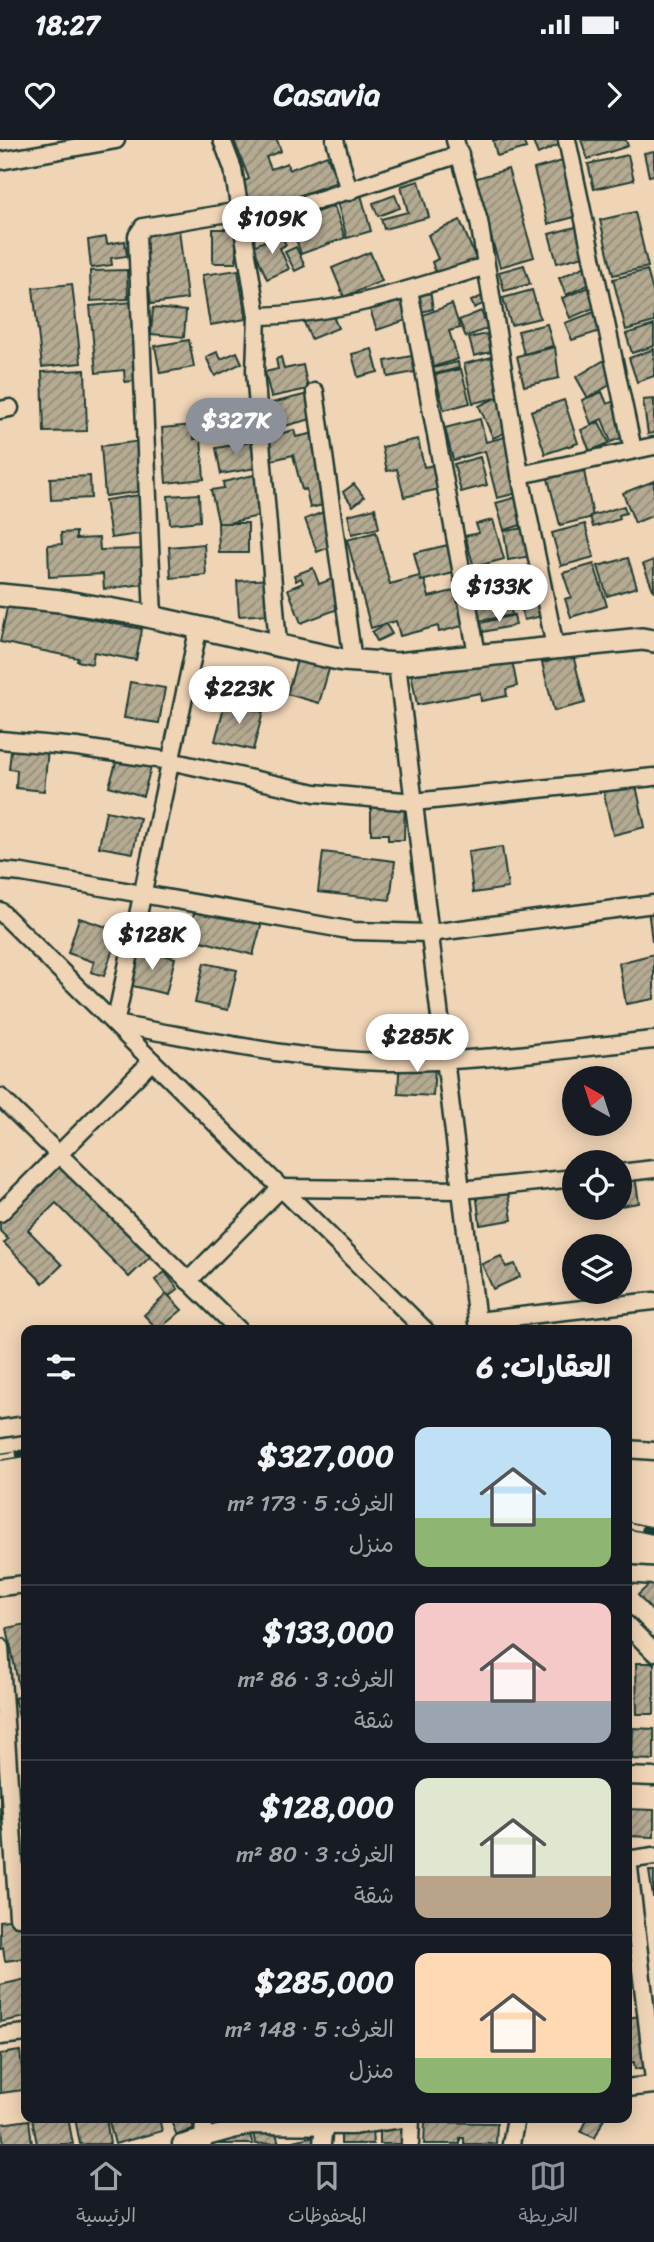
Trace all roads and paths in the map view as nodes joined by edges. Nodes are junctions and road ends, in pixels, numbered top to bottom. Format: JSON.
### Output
{"nodes":[{"id":1,"x":116,"y":140,"type":"edge"},
{"id":2,"x":222,"y":140,"type":"edge"},
{"id":3,"x":335,"y":140,"type":"edge"},
{"id":4,"x":568,"y":140,"type":"edge"},
{"id":5,"x":457,"y":147,"type":"edge"},
{"id":6,"x":0,"y":161,"type":"edge"},
{"id":7,"x":349,"y":192,"type":"junction"},
{"id":8,"x":241,"y":218,"type":"junction"},
{"id":9,"x":486,"y":266,"type":"junction"},
{"id":10,"x":410,"y":290,"type":"junction"},
{"id":11,"x":257,"y":316,"type":"junction"},
{"id":12,"x":315,"y":392,"type":"dead end"},
{"id":13,"x":654,"y":446,"type":"edge"},
{"id":14,"x":634,"y":450,"type":"junction"},
{"id":15,"x":520,"y":475,"type":"junction"},
{"id":16,"x":0,"y":595,"type":"edge"},
{"id":17,"x":153,"y":617,"type":"junction"},
{"id":18,"x":200,"y":626,"type":"junction"},
{"id":19,"x":650,"y":638,"type":"edge"},
{"id":20,"x":278,"y":644,"type":"junction"},
{"id":21,"x":555,"y":647,"type":"junction"},
{"id":22,"x":477,"y":654,"type":"junction"},
{"id":23,"x":353,"y":661,"type":"junction"},
{"id":24,"x":397,"y":664,"type":"junction"},
{"id":25,"x":0,"y":740,"type":"edge"},
{"id":26,"x":170,"y":761,"type":"junction"},
{"id":27,"x":654,"y":777,"type":"edge"},
{"id":28,"x":414,"y":802,"type":"junction"},
{"id":29,"x":0,"y":872,"type":"edge"},
{"id":30,"x":142,"y":894,"type":"junction"},
{"id":31,"x":654,"y":904,"type":"edge"},
{"id":32,"x":0,"y":911,"type":"edge"},
{"id":33,"x":430,"y":933,"type":"junction"},
{"id":34,"x":115,"y":1024,"type":"junction"},
{"id":35,"x":654,"y":1040,"type":"edge"},
{"id":36,"x":152,"y":1061,"type":"junction"},
{"id":37,"x":445,"y":1062,"type":"junction"},
{"id":38,"x":0,"y":1097,"type":"edge"},
{"id":39,"x":58,"y":1154,"type":"junction"},
{"id":40,"x":654,"y":1169,"type":"edge"},
{"id":41,"x":632,"y":1171,"type":"edge"},
{"id":42,"x":562,"y":1179,"type":"edge"},
{"id":43,"x":281,"y":1188,"type":"junction"},
{"id":44,"x":461,"y":1190,"type":"junction"},
{"id":45,"x":0,"y":1213,"type":"edge"},
{"id":46,"x":188,"y":1281,"type":"junction"},
{"id":47,"x":654,"y":1301,"type":"edge"},
{"id":48,"x":234,"y":1325,"type":"edge"},
{"id":49,"x":420,"y":1325,"type":"edge"},
{"id":50,"x":478,"y":1325,"type":"edge"},
{"id":51,"x":485,"y":1325,"type":"edge"},
{"id":52,"x":21,"y":1426,"type":"edge"},
{"id":53,"x":0,"y":1429,"type":"edge"},
{"id":54,"x":632,"y":1449,"type":"edge"},
{"id":55,"x":654,"y":1451,"type":"edge"},
{"id":56,"x":632,"y":1574,"type":"edge"},
{"id":57,"x":654,"y":1576,"type":"edge"},
{"id":58,"x":21,"y":1585,"type":"edge"},
{"id":59,"x":0,"y":1587,"type":"edge"},
{"id":60,"x":632,"y":1630,"type":"edge"},
{"id":61,"x":0,"y":1647,"type":"edge"},
{"id":62,"x":654,"y":1652,"type":"edge"},
{"id":63,"x":632,"y":1776,"type":"edge"},
{"id":64,"x":654,"y":1777,"type":"edge"},
{"id":65,"x":654,"y":1856,"type":"edge"},
{"id":66,"x":632,"y":1859,"type":"edge"},
{"id":67,"x":632,"y":1901,"type":"edge"},
{"id":68,"x":21,"y":1904,"type":"edge"},
{"id":69,"x":21,"y":1916,"type":"edge"},
{"id":70,"x":0,"y":1917,"type":"edge"},
{"id":71,"x":21,"y":2034,"type":"edge"},
{"id":72,"x":0,"y":2036,"type":"edge"},
{"id":73,"x":654,"y":2082,"type":"edge"},
{"id":74,"x":632,"y":2087,"type":"edge"},
{"id":75,"x":204,"y":2123,"type":"edge"},
{"id":76,"x":343,"y":2123,"type":"edge"},
{"id":77,"x":410,"y":2123,"type":"edge"},
{"id":78,"x":515,"y":2123,"type":"edge"},
{"id":79,"x":324,"y":2125,"type":"junction"},
{"id":80,"x":203,"y":2142,"type":"edge"},
{"id":81,"x":181,"y":2144,"type":"edge"},
{"id":82,"x":322,"y":2144,"type":"edge"},
{"id":83,"x":410,"y":2144,"type":"edge"},
{"id":84,"x":511,"y":2144,"type":"edge"}],
"edges":[{"from":1,"to":6,"type":"street"},
{"from":2,"to":8,"type":"street"},
{"from":3,"to":7,"type":"street"},
{"from":4,"to":14,"type":"street"},
{"from":5,"to":7,"type":"street"},
{"from":5,"to":9,"type":"street"},
{"from":7,"to":8,"type":"street"},
{"from":8,"to":11,"type":"street"},
{"from":8,"to":17,"type":"street"},
{"from":9,"to":10,"type":"street"},
{"from":9,"to":15,"type":"street"},
{"from":10,"to":11,"type":"street"},
{"from":10,"to":22,"type":"street"},
{"from":11,"to":20,"type":"street"},
{"from":12,"to":23,"type":"street"},
{"from":13,"to":14,"type":"street"},
{"from":14,"to":15,"type":"street"},
{"from":15,"to":21,"type":"street"},
{"from":16,"to":17,"type":"street"},
{"from":17,"to":18,"type":"street"},
{"from":18,"to":20,"type":"street"},
{"from":18,"to":26,"type":"street"},
{"from":19,"to":21,"type":"street"},
{"from":20,"to":23,"type":"street"},
{"from":21,"to":22,"type":"street"},
{"from":22,"to":24,"type":"street"},
{"from":23,"to":24,"type":"street"},
{"from":24,"to":28,"type":"street"},
{"from":25,"to":26,"type":"street"},
{"from":26,"to":28,"type":"street"},
{"from":26,"to":30,"type":"street"},
{"from":27,"to":28,"type":"street"},
{"from":28,"to":33,"type":"street"},
{"from":29,"to":30,"type":"street"},
{"from":30,"to":33,"type":"street"},
{"from":30,"to":34,"type":"street"},
{"from":31,"to":33,"type":"street"},
{"from":32,"to":34,"type":"street"},
{"from":33,"to":37,"type":"street"},
{"from":34,"to":36,"type":"street"},
{"from":34,"to":37,"type":"street"},
{"from":35,"to":37,"type":"street"},
{"from":36,"to":39,"type":"street"},
{"from":36,"to":43,"type":"street"},
{"from":37,"to":44,"type":"street"},
{"from":38,"to":39,"type":"street"},
{"from":39,"to":45,"type":"street"},
{"from":39,"to":46,"type":"street"},
{"from":40,"to":41,"type":"street"},
{"from":42,"to":44,"type":"street"},
{"from":43,"to":44,"type":"street"},
{"from":43,"to":46,"type":"street"},
{"from":43,"to":49,"type":"street"},
{"from":44,"to":50,"type":"street"},
{"from":46,"to":48,"type":"street"},
{"from":47,"to":51,"type":"street"},
{"from":52,"to":53,"type":"street"},
{"from":54,"to":55,"type":"street"},
{"from":56,"to":57,"type":"street"},
{"from":58,"to":59,"type":"street"},
{"from":60,"to":62,"type":"street"},
{"from":61,"to":68,"type":"street"},
{"from":63,"to":64,"type":"street"},
{"from":65,"to":66,"type":"street"},
{"from":67,"to":73,"type":"street"},
{"from":69,"to":70,"type":"street"},
{"from":71,"to":72,"type":"street"},
{"from":73,"to":74,"type":"street"},
{"from":75,"to":80,"type":"street"},
{"from":76,"to":79,"type":"street"},
{"from":77,"to":83,"type":"street"},
{"from":78,"to":84,"type":"street"},
{"from":79,"to":80,"type":"street"},
{"from":79,"to":82,"type":"street"},
{"from":80,"to":81,"type":"street"}]}
